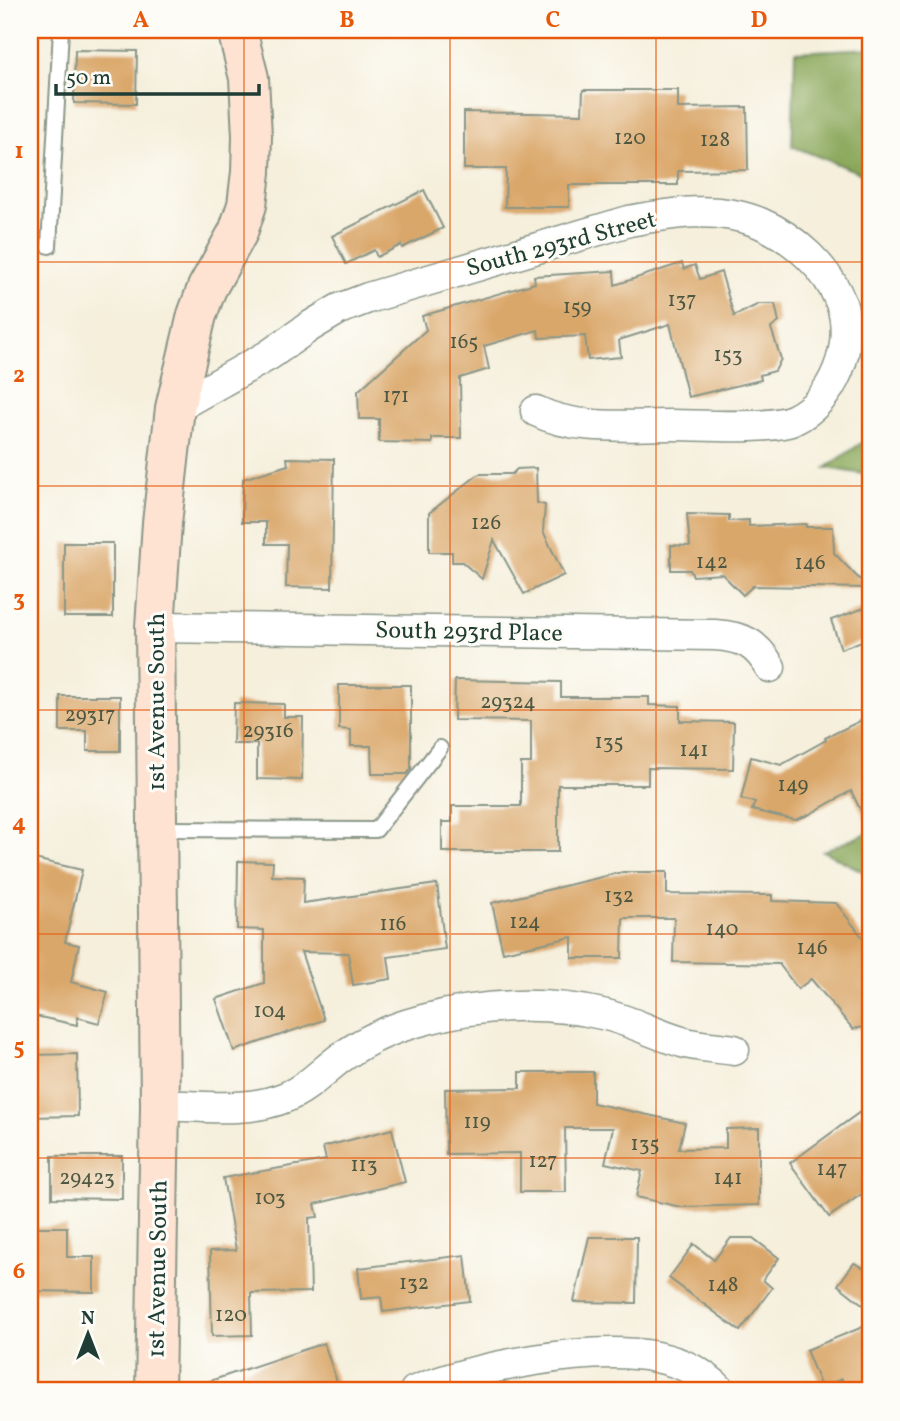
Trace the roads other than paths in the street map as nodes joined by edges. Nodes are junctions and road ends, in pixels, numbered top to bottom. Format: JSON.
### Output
{"nodes":[{"id":1,"x":61,"y":30,"type":"edge"},
{"id":2,"x":237,"y":30,"type":"edge"},
{"id":3,"x":49,"y":246,"type":"dead end"},
{"id":4,"x":175,"y":408,"type":"junction"},
{"id":5,"x":536,"y":411,"type":"dead end"},
{"id":6,"x":155,"y":627,"type":"junction"},
{"id":7,"x":770,"y":667,"type":"dead end"},
{"id":8,"x":440,"y":748,"type":"dead end"},
{"id":9,"x":156,"y":830,"type":"junction"},
{"id":10,"x":734,"y":1050,"type":"dead end"},
{"id":11,"x":160,"y":1105,"type":"junction"},
{"id":12,"x":155,"y":1391,"type":"edge"},
{"id":13,"x":415,"y":1391,"type":"edge"},
{"id":14,"x":721,"y":1391,"type":"edge"}],
"edges":[{"from":1,"to":3,"type":"lane"},
{"from":2,"to":4,"type":"street","name":"1st Avenue South"},
{"from":4,"to":5,"type":"street","name":"South 293rd Street"},
{"from":4,"to":6,"type":"street","name":"1st Avenue South"},
{"from":6,"to":7,"type":"street","name":"South 293rd Place"},
{"from":6,"to":9,"type":"street","name":"1st Avenue South"},
{"from":8,"to":9,"type":"lane"},
{"from":9,"to":11,"type":"street","name":"1st Avenue South"},
{"from":10,"to":11,"type":"street"},
{"from":11,"to":12,"type":"street","name":"1st Avenue South"},
{"from":13,"to":14,"type":"street"}]}
